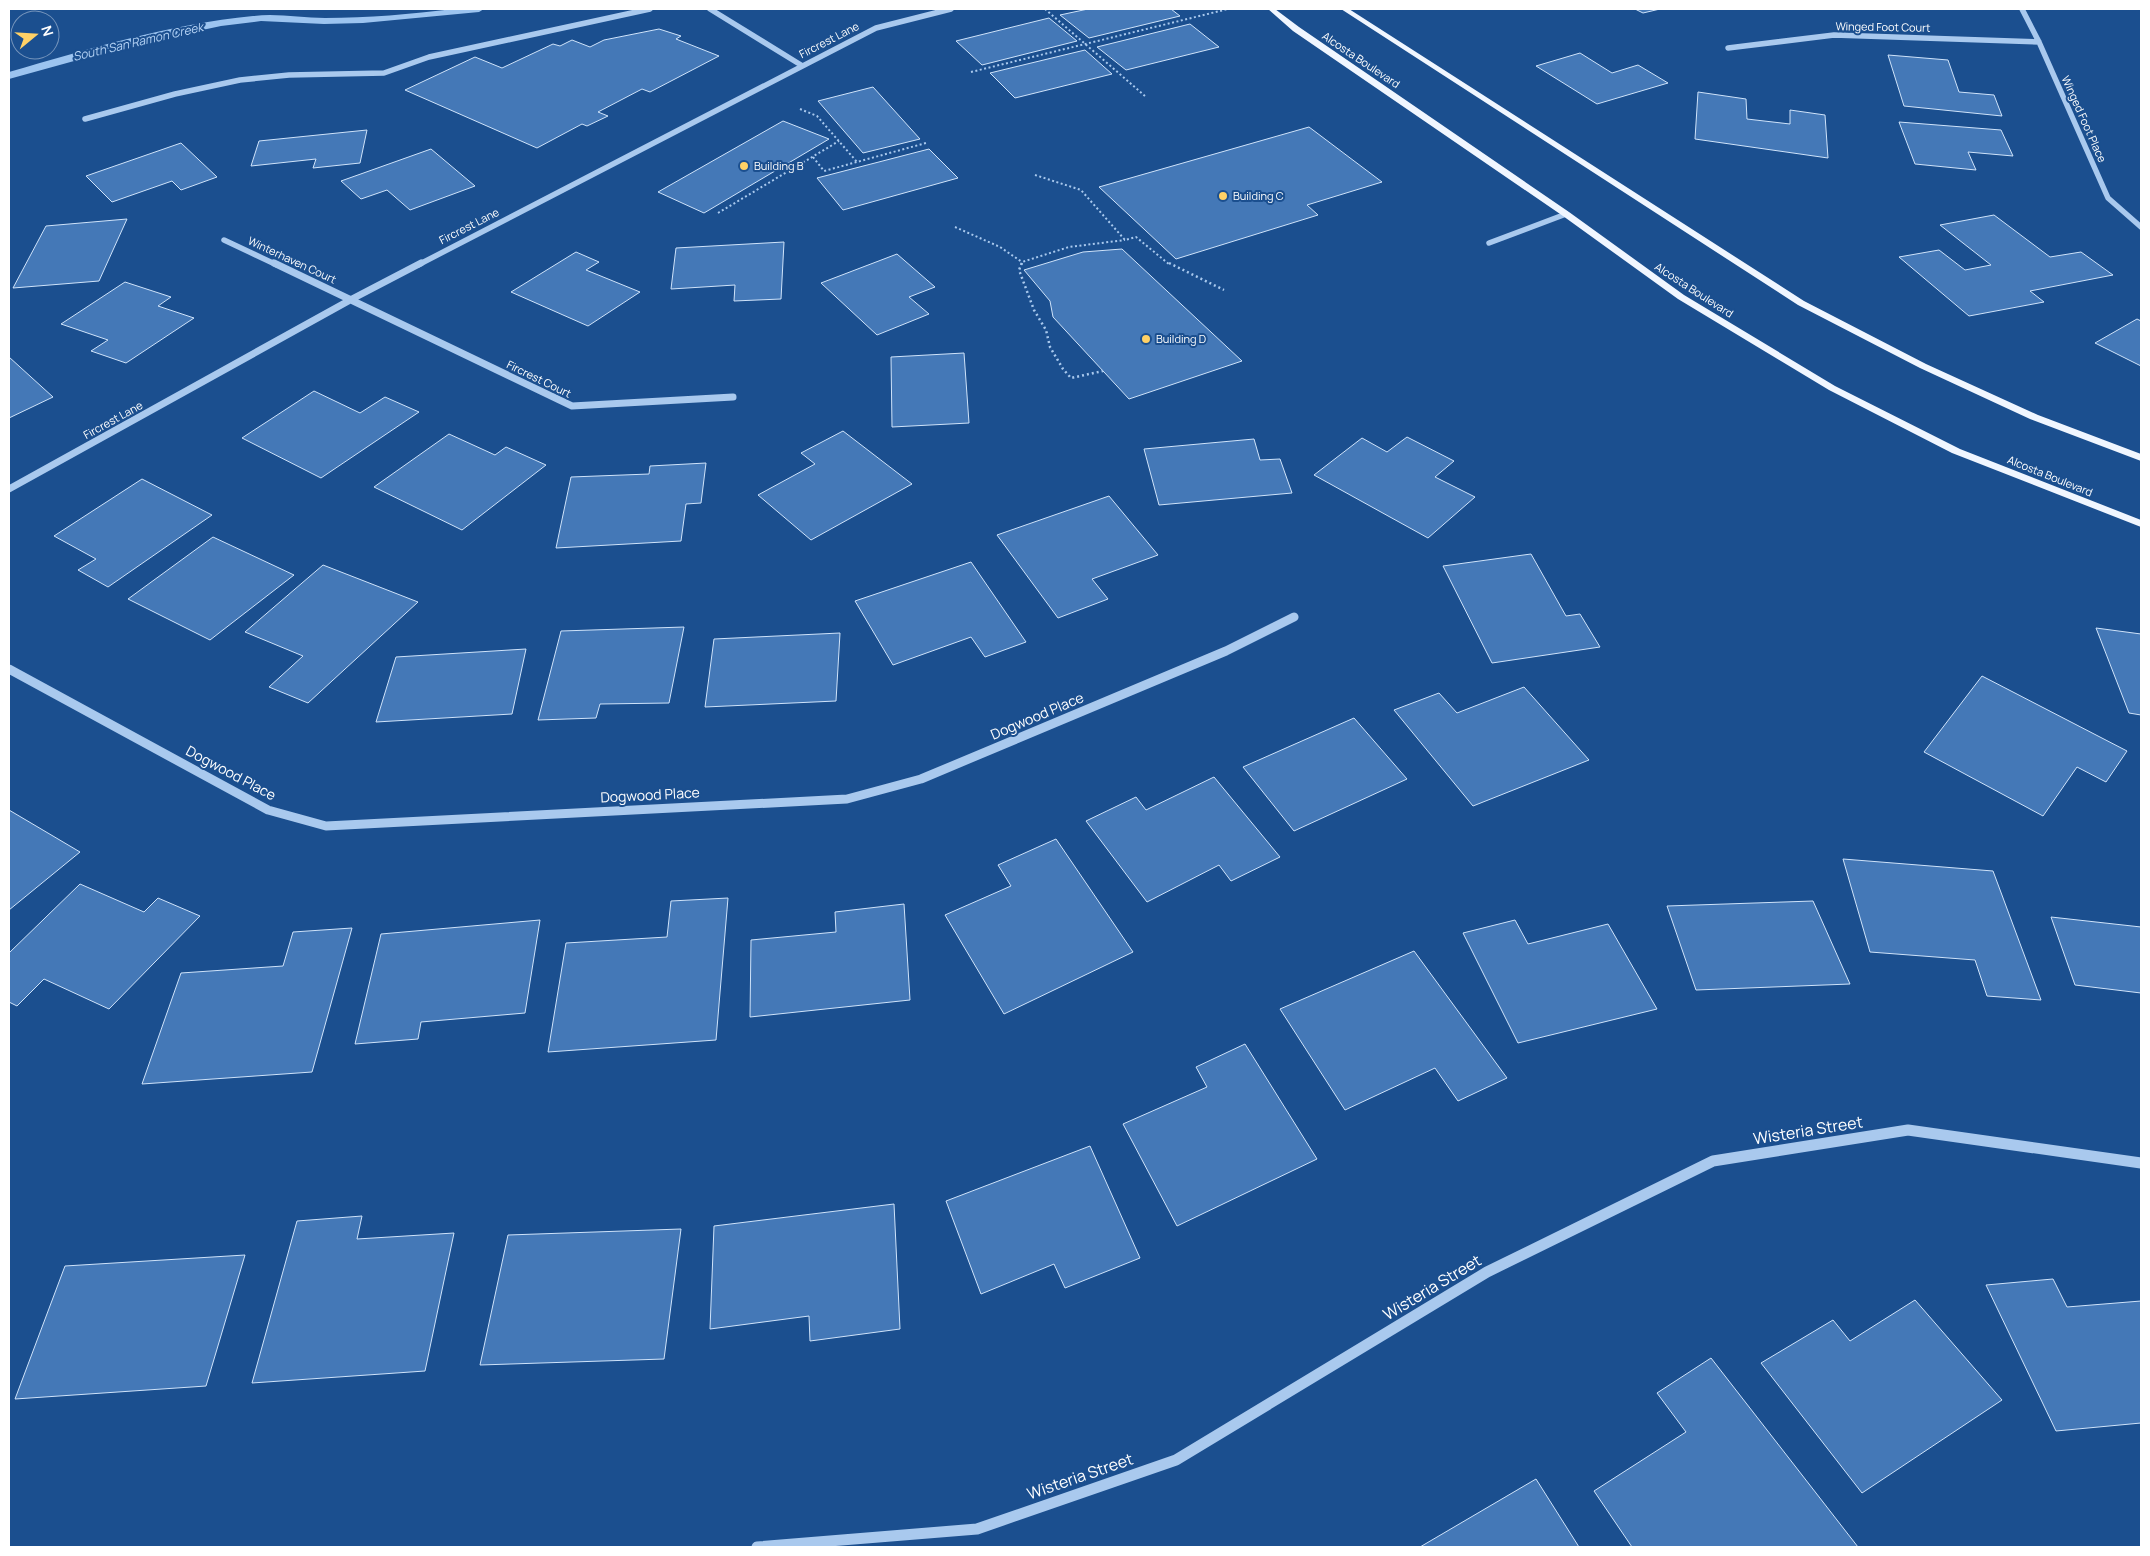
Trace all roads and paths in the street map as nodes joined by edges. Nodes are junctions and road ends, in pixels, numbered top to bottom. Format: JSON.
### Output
{"nodes":[{"id":1,"x":650,"y":9,"type":"edge"},
{"id":2,"x":710,"y":9,"type":"edge"},
{"id":3,"x":951,"y":9,"type":"edge"},
{"id":4,"x":1045,"y":9,"type":"edge"},
{"id":5,"x":1228,"y":9,"type":"edge"},
{"id":6,"x":1271,"y":9,"type":"edge"},
{"id":7,"x":1345,"y":9,"type":"edge"},
{"id":8,"x":2022,"y":9,"type":"edge"},
{"id":9,"x":2040,"y":42,"type":"junction"},
{"id":10,"x":1086,"y":44,"type":"junction"},
{"id":11,"x":1728,"y":48,"type":"dead end"},
{"id":12,"x":801,"y":65,"type":"junction"},
{"id":13,"x":971,"y":72,"type":"dead end"},
{"id":14,"x":753,"y":90,"type":"junction"},
{"id":15,"x":1146,"y":96,"type":"dead end"},
{"id":16,"x":85,"y":119,"type":"dead end"},
{"id":17,"x":839,"y":141,"type":"junction"},
{"id":18,"x":926,"y":143,"type":"dead end"},
{"id":19,"x":813,"y":157,"type":"junction"},
{"id":20,"x":857,"y":162,"type":"junction"},
{"id":21,"x":1035,"y":175,"type":"dead end"},
{"id":22,"x":718,"y":213,"type":"dead end"},
{"id":23,"x":1566,"y":214,"type":"junction"},
{"id":24,"x":955,"y":227,"type":"dead end"},
{"id":25,"x":2141,"y":227,"type":"edge"},
{"id":26,"x":224,"y":240,"type":"dead end"},
{"id":27,"x":1125,"y":240,"type":"junction"},
{"id":28,"x":1489,"y":243,"type":"dead end"},
{"id":29,"x":1022,"y":262,"type":"junction"},
{"id":30,"x":1224,"y":290,"type":"dead end"},
{"id":31,"x":352,"y":298,"type":"junction"},
{"id":32,"x":1103,"y":371,"type":"dead end"},
{"id":33,"x":733,"y":397,"type":"dead end"},
{"id":34,"x":2141,"y":458,"type":"edge"},
{"id":35,"x":9,"y":489,"type":"edge"},
{"id":36,"x":2141,"y":524,"type":"edge"},
{"id":37,"x":1294,"y":617,"type":"dead end"},
{"id":38,"x":9,"y":669,"type":"edge"},
{"id":39,"x":2141,"y":1163,"type":"edge"},
{"id":40,"x":758,"y":1547,"type":"edge"}],
"edges":[{"from":1,"to":16,"type":"street"},
{"from":2,"to":12,"type":"street"},
{"from":3,"to":12,"type":"street","name":"Fircrest Lane"},
{"from":4,"to":10,"type":"path"},
{"from":5,"to":10,"type":"path"},
{"from":6,"to":23,"type":"main road","name":"Alcosta Boulevard"},
{"from":7,"to":34,"type":"main road"},
{"from":8,"to":9,"type":"street","name":"Winged Foot Place"},
{"from":9,"to":11,"type":"street","name":"Winged Foot Court"},
{"from":9,"to":25,"type":"street","name":"Winged Foot Place"},
{"from":10,"to":13,"type":"path"},
{"from":10,"to":15,"type":"path"},
{"from":12,"to":14,"type":"street","name":"Fircrest Lane"},
{"from":14,"to":17,"type":"path"},
{"from":14,"to":31,"type":"street","name":"Fircrest Lane"},
{"from":17,"to":19,"type":"path"},
{"from":17,"to":20,"type":"path"},
{"from":18,"to":20,"type":"path"},
{"from":19,"to":20,"type":"path"},
{"from":19,"to":22,"type":"path"},
{"from":21,"to":27,"type":"path"},
{"from":23,"to":28,"type":"street"},
{"from":23,"to":36,"type":"main road","name":"Alcosta Boulevard"},
{"from":24,"to":29,"type":"path"},
{"from":26,"to":31,"type":"street","name":"Winterhaven Court"},
{"from":27,"to":29,"type":"path"},
{"from":27,"to":30,"type":"path"},
{"from":29,"to":32,"type":"path"},
{"from":31,"to":33,"type":"street","name":"Fircrest Court"},
{"from":31,"to":35,"type":"street","name":"Fircrest Lane"},
{"from":37,"to":38,"type":"street","name":"Dogwood Place"},
{"from":39,"to":40,"type":"street","name":"Wisteria Street"}]}
